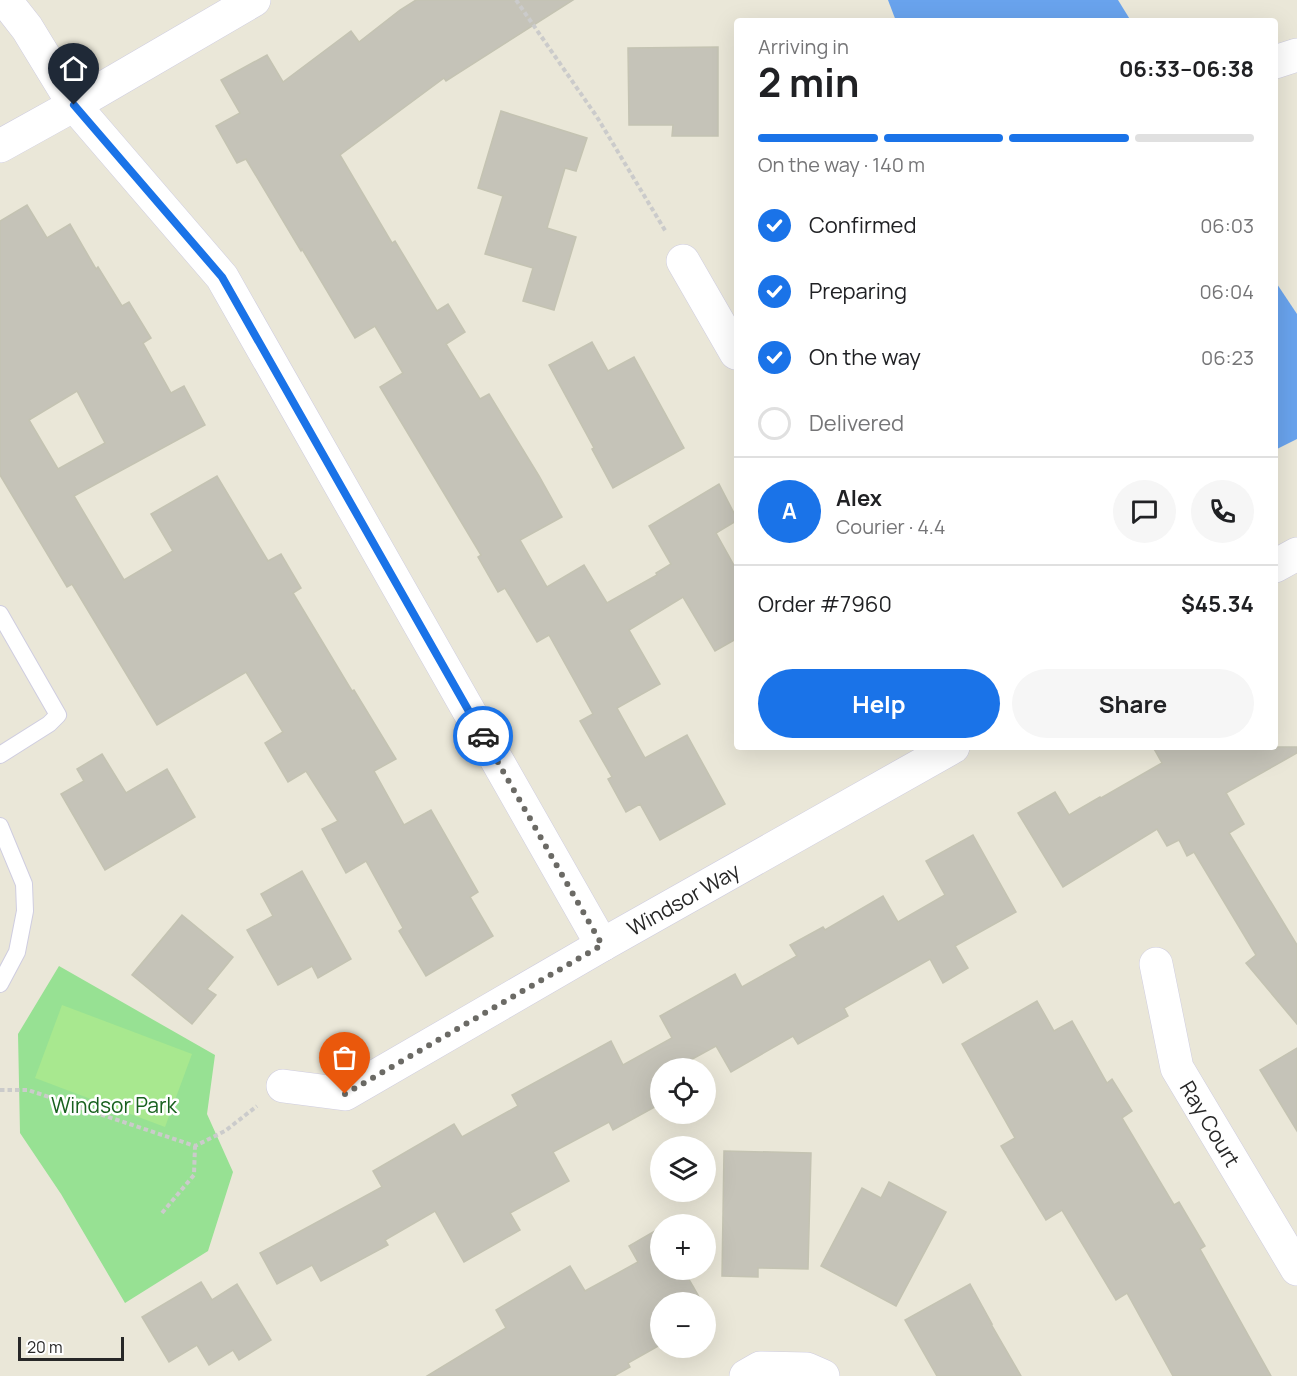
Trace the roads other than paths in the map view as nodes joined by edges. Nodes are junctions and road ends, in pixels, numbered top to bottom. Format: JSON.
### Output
{"nodes":[{"id":1,"x":5,"y":0,"type":"edge"},
{"id":2,"x":254,"y":0,"type":"edge"},
{"id":3,"x":1297,"y":55,"type":"edge"},
{"id":4,"x":1278,"y":61,"type":"edge"},
{"id":5,"x":74,"y":105,"type":"junction"},
{"id":6,"x":0,"y":146,"type":"edge"},
{"id":7,"x":683,"y":261,"type":"road end"},
{"id":8,"x":734,"y":350,"type":"edge"},
{"id":9,"x":1297,"y":554,"type":"edge"},
{"id":10,"x":1278,"y":564,"type":"edge"},
{"id":11,"x":0,"y":614,"type":"edge"},
{"id":12,"x":948,"y":750,"type":"edge"},
{"id":13,"x":0,"y":755,"type":"edge"},
{"id":14,"x":0,"y":826,"type":"edge"},
{"id":15,"x":602,"y":945,"type":"junction"},
{"id":16,"x":1156,"y":964,"type":"dead end"},
{"id":17,"x":0,"y":984,"type":"edge"},
{"id":18,"x":283,"y":1086,"type":"road end"},
{"id":19,"x":1297,"y":1269,"type":"edge"},
{"id":20,"x":746,"y":1376,"type":"edge"},
{"id":21,"x":823,"y":1376,"type":"edge"}],
"edges":[{"from":1,"to":5,"type":"street"},
{"from":2,"to":5,"type":"street"},
{"from":3,"to":4,"type":"street"},
{"from":5,"to":6,"type":"street"},
{"from":5,"to":15,"type":"street"},
{"from":7,"to":8,"type":"street"},
{"from":9,"to":10,"type":"street"},
{"from":11,"to":13,"type":"lane"},
{"from":12,"to":15,"type":"street","name":"Windsor Way"},
{"from":14,"to":17,"type":"lane"},
{"from":15,"to":18,"type":"street","name":"Windsor Way"},
{"from":16,"to":19,"type":"street","name":"Ray Court"},
{"from":20,"to":21,"type":"street"}]}
